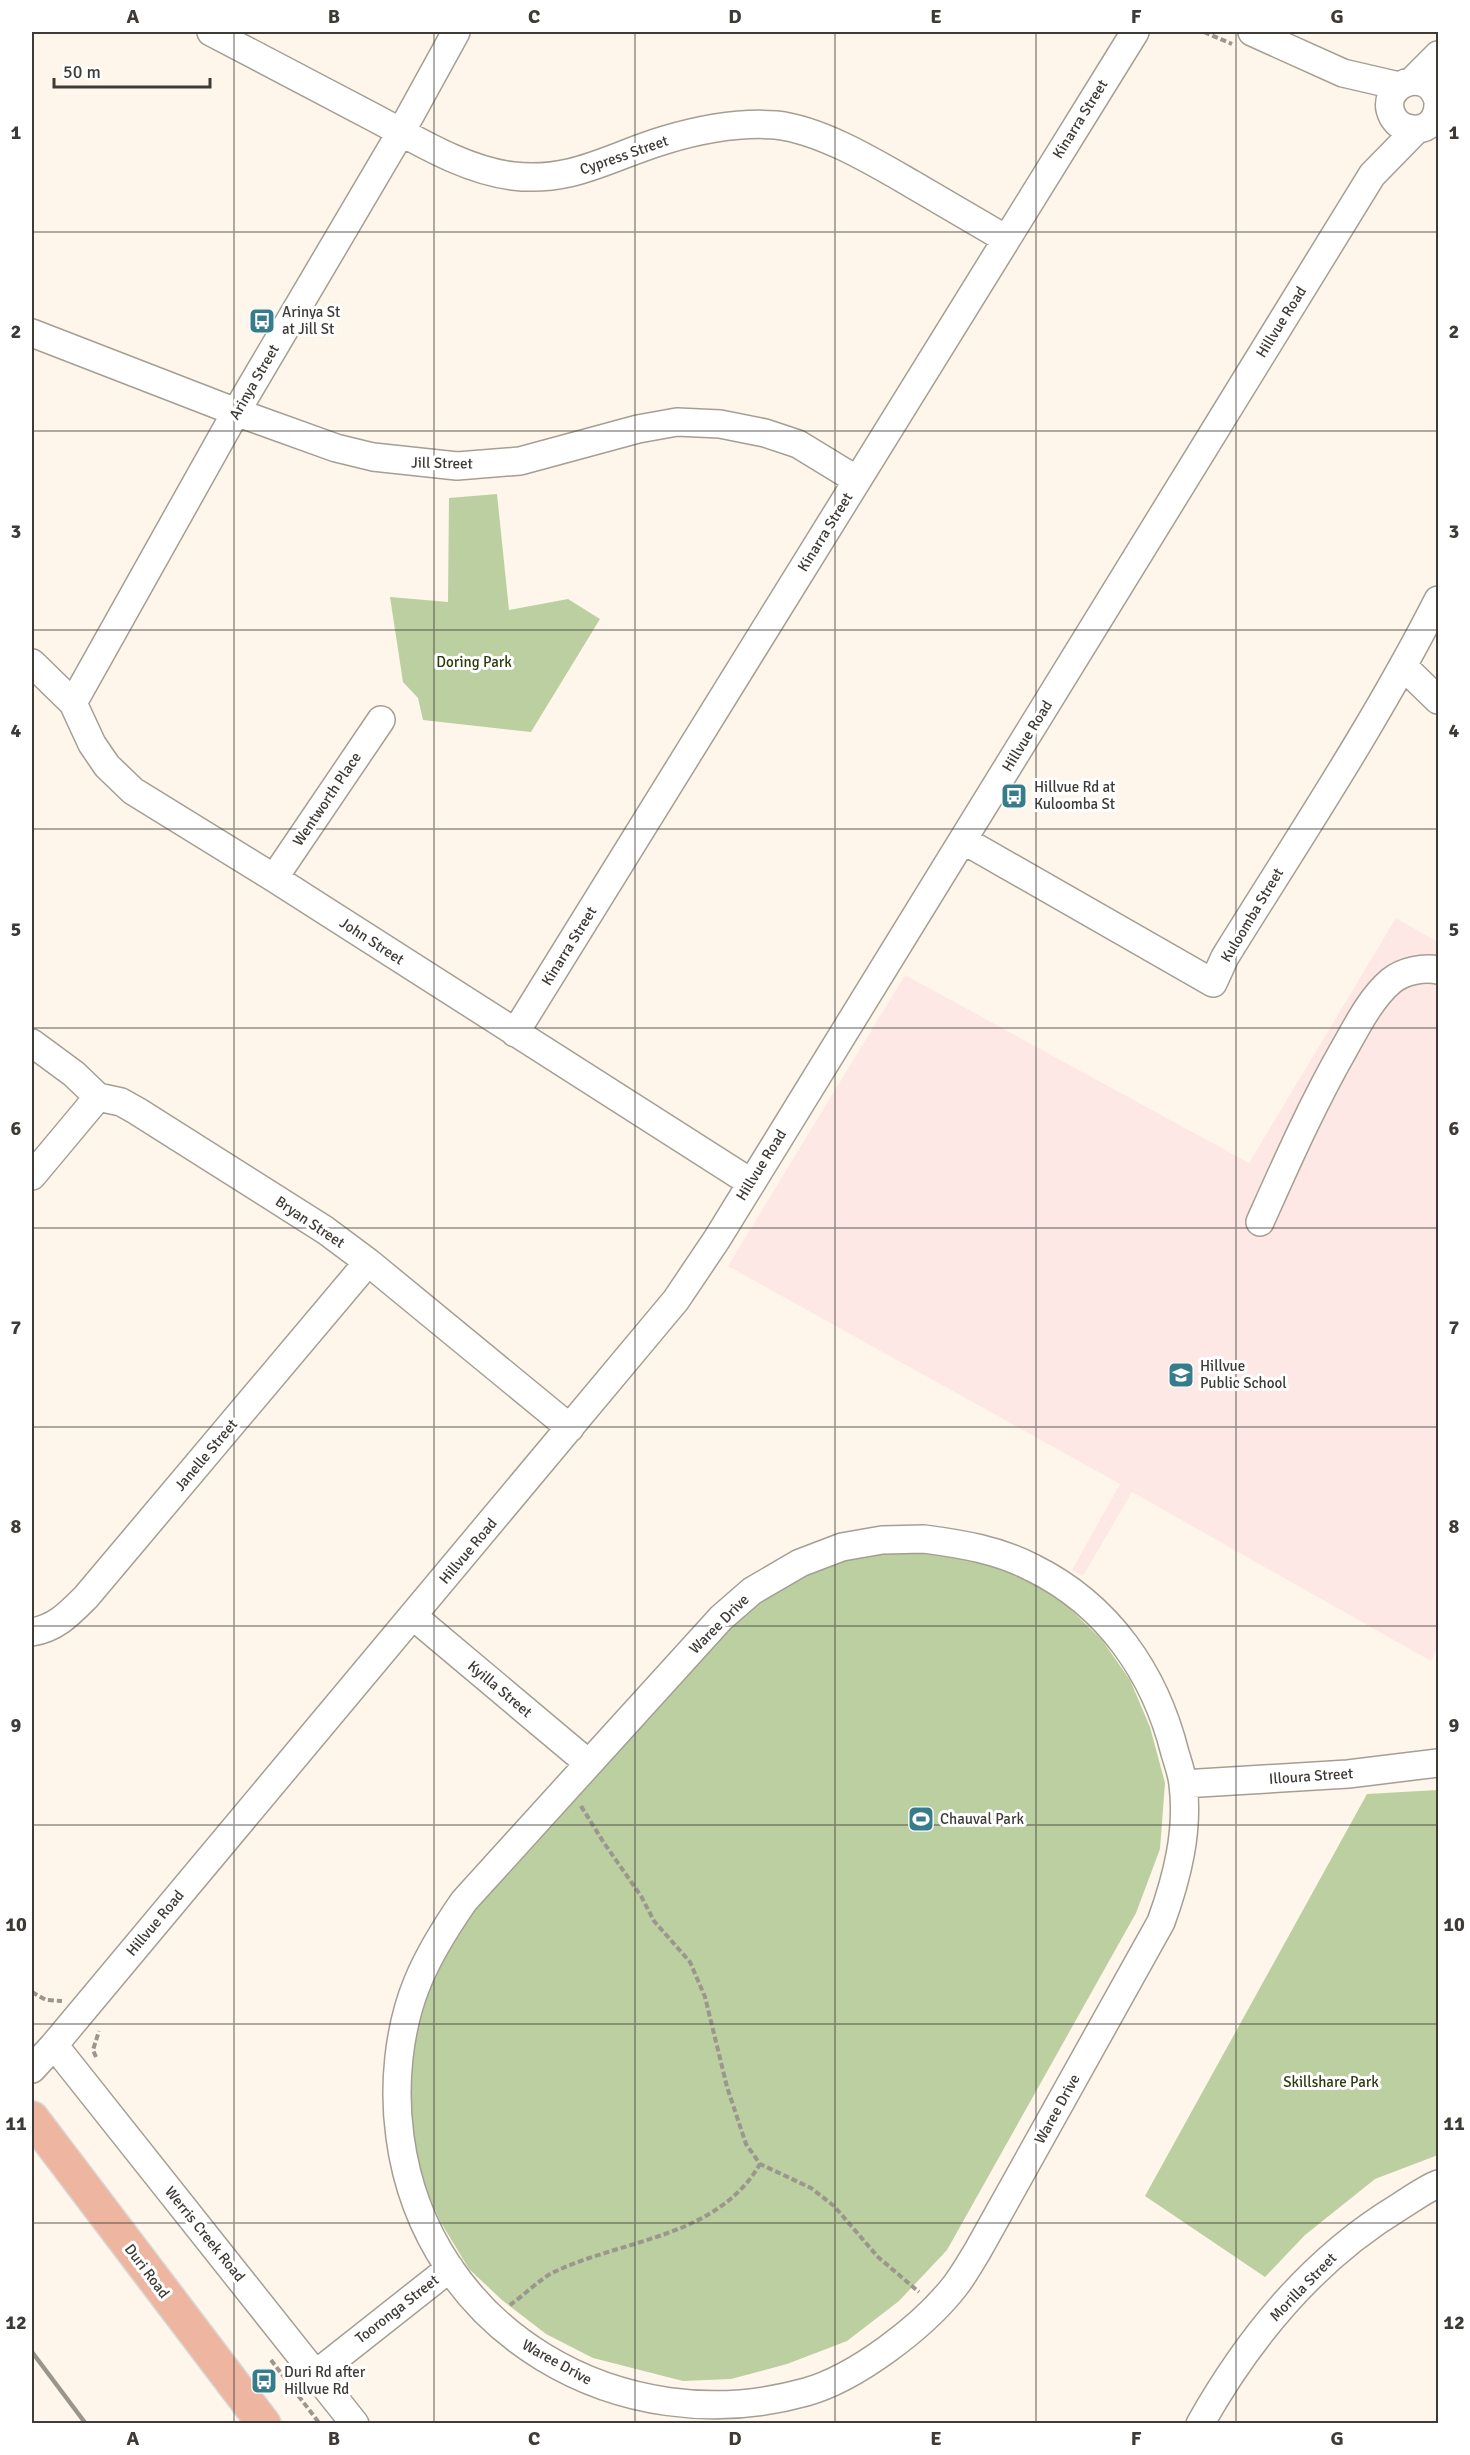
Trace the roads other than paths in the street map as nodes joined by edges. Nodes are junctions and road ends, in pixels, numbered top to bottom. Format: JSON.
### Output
{"nodes":[{"id":1,"x":211,"y":32,"type":"edge"},
{"id":2,"x":456,"y":32,"type":"edge"},
{"id":3,"x":1135,"y":32,"type":"edge"},
{"id":4,"x":1252,"y":32,"type":"edge"},
{"id":5,"x":1438,"y":55,"type":"edge"},
{"id":6,"x":1398,"y":97,"type":"junction"},
{"id":7,"x":1433,"y":111,"type":"edge"},
{"id":8,"x":400,"y":132,"type":"junction"},
{"id":9,"x":1372,"y":174,"type":"junction"},
{"id":10,"x":1006,"y":239,"type":"junction"},
{"id":11,"x":32,"y":333,"type":"edge"},
{"id":12,"x":236,"y":412,"type":"junction"},
{"id":13,"x":857,"y":480,"type":"junction"},
{"id":14,"x":1438,"y":600,"type":"edge"},
{"id":15,"x":32,"y":663,"type":"edge"},
{"id":16,"x":1404,"y":667,"type":"junction"},
{"id":17,"x":1438,"y":700,"type":"edge"},
{"id":18,"x":73,"y":703,"type":"junction"},
{"id":19,"x":381,"y":720,"type":"dead end"},
{"id":20,"x":963,"y":840,"type":"junction"},
{"id":21,"x":273,"y":878,"type":"junction"},
{"id":22,"x":1438,"y":970,"type":"edge"},
{"id":23,"x":515,"y":1033,"type":"junction"},
{"id":24,"x":32,"y":1043,"type":"edge"},
{"id":25,"x":98,"y":1097,"type":"junction"},
{"id":26,"x":32,"y":1176,"type":"edge"},
{"id":27,"x":750,"y":1182,"type":"junction"},
{"id":28,"x":1260,"y":1222,"type":"dead end"},
{"id":29,"x":368,"y":1262,"type":"junction"},
{"id":30,"x":570,"y":1428,"type":"junction"},
{"id":31,"x":413,"y":1616,"type":"junction"},
{"id":32,"x":32,"y":1632,"type":"edge"},
{"id":33,"x":588,"y":1763,"type":"junction"},
{"id":34,"x":1438,"y":1763,"type":"edge"},
{"id":35,"x":1183,"y":1784,"type":"junction"},
{"id":36,"x":54,"y":2045,"type":"junction"},
{"id":37,"x":32,"y":2069,"type":"edge"},
{"id":38,"x":32,"y":2118,"type":"edge"},
{"id":39,"x":1438,"y":2184,"type":"edge"},
{"id":40,"x":450,"y":2268,"type":"junction"},
{"id":41,"x":317,"y":2373,"type":"junction"},
{"id":42,"x":756,"y":2413,"type":"edge"},
{"id":43,"x":264,"y":2424,"type":"edge"},
{"id":44,"x":355,"y":2424,"type":"edge"},
{"id":45,"x":1200,"y":2424,"type":"edge"}],
"edges":[{"from":1,"to":8,"type":"street","name":"Cypress Street"},
{"from":2,"to":8,"type":"street","name":"Arinya Street"},
{"from":3,"to":10,"type":"street","name":"Kinarra Street"},
{"from":4,"to":6,"type":"street"},
{"from":5,"to":6,"type":"street","name":"Hillvue Road"},
{"from":6,"to":7,"type":"street"},
{"from":6,"to":7,"type":"street"},
{"from":6,"to":9,"type":"street","name":"Hillvue Road"},
{"from":7,"to":9,"type":"street","name":"Hillvue Road"},
{"from":8,"to":10,"type":"street","name":"Cypress Street"},
{"from":8,"to":12,"type":"street","name":"Arinya Street"},
{"from":9,"to":20,"type":"street","name":"Hillvue Road"},
{"from":10,"to":13,"type":"street","name":"Kinarra Street"},
{"from":11,"to":12,"type":"street","name":"Jill Street"},
{"from":12,"to":13,"type":"street","name":"Jill Street"},
{"from":12,"to":18,"type":"street","name":"Arinya Street"},
{"from":13,"to":23,"type":"street","name":"Kinarra Street"},
{"from":14,"to":16,"type":"street","name":"Kuloomba Street"},
{"from":15,"to":18,"type":"street","name":"John Street"},
{"from":16,"to":17,"type":"street"},
{"from":16,"to":20,"type":"street","name":"Kuloomba Street"},
{"from":18,"to":21,"type":"street","name":"John Street"},
{"from":19,"to":21,"type":"street","name":"Wentworth Place"},
{"from":20,"to":27,"type":"street","name":"Hillvue Road"},
{"from":21,"to":23,"type":"street","name":"John Street"},
{"from":22,"to":28,"type":"street"},
{"from":23,"to":27,"type":"street","name":"John Street"},
{"from":24,"to":25,"type":"street","name":"Bryan Street"},
{"from":25,"to":26,"type":"street"},
{"from":25,"to":29,"type":"street","name":"Bryan Street"},
{"from":27,"to":30,"type":"street","name":"Hillvue Road"},
{"from":29,"to":30,"type":"street","name":"Bryan Street"},
{"from":29,"to":32,"type":"street","name":"Janelle Street"},
{"from":30,"to":31,"type":"street","name":"Hillvue Road"},
{"from":31,"to":33,"type":"street","name":"Kyilla Street"},
{"from":31,"to":36,"type":"street","name":"Hillvue Road"},
{"from":33,"to":35,"type":"street","name":"Waree Drive"},
{"from":33,"to":40,"type":"street","name":"Waree Drive"},
{"from":34,"to":35,"type":"street","name":"Illoura Street"},
{"from":35,"to":42,"type":"street","name":"Waree Drive"},
{"from":36,"to":37,"type":"street","name":"Hillvue Road"},
{"from":36,"to":41,"type":"street","name":"Werris Creek Road"},
{"from":38,"to":43,"type":"main road","name":"Duri Road"},
{"from":39,"to":45,"type":"street","name":"Morilla Street"},
{"from":40,"to":41,"type":"street","name":"Tooronga Street"},
{"from":40,"to":42,"type":"street","name":"Waree Drive"},
{"from":41,"to":44,"type":"street","name":"Werris Creek Road"}]}
